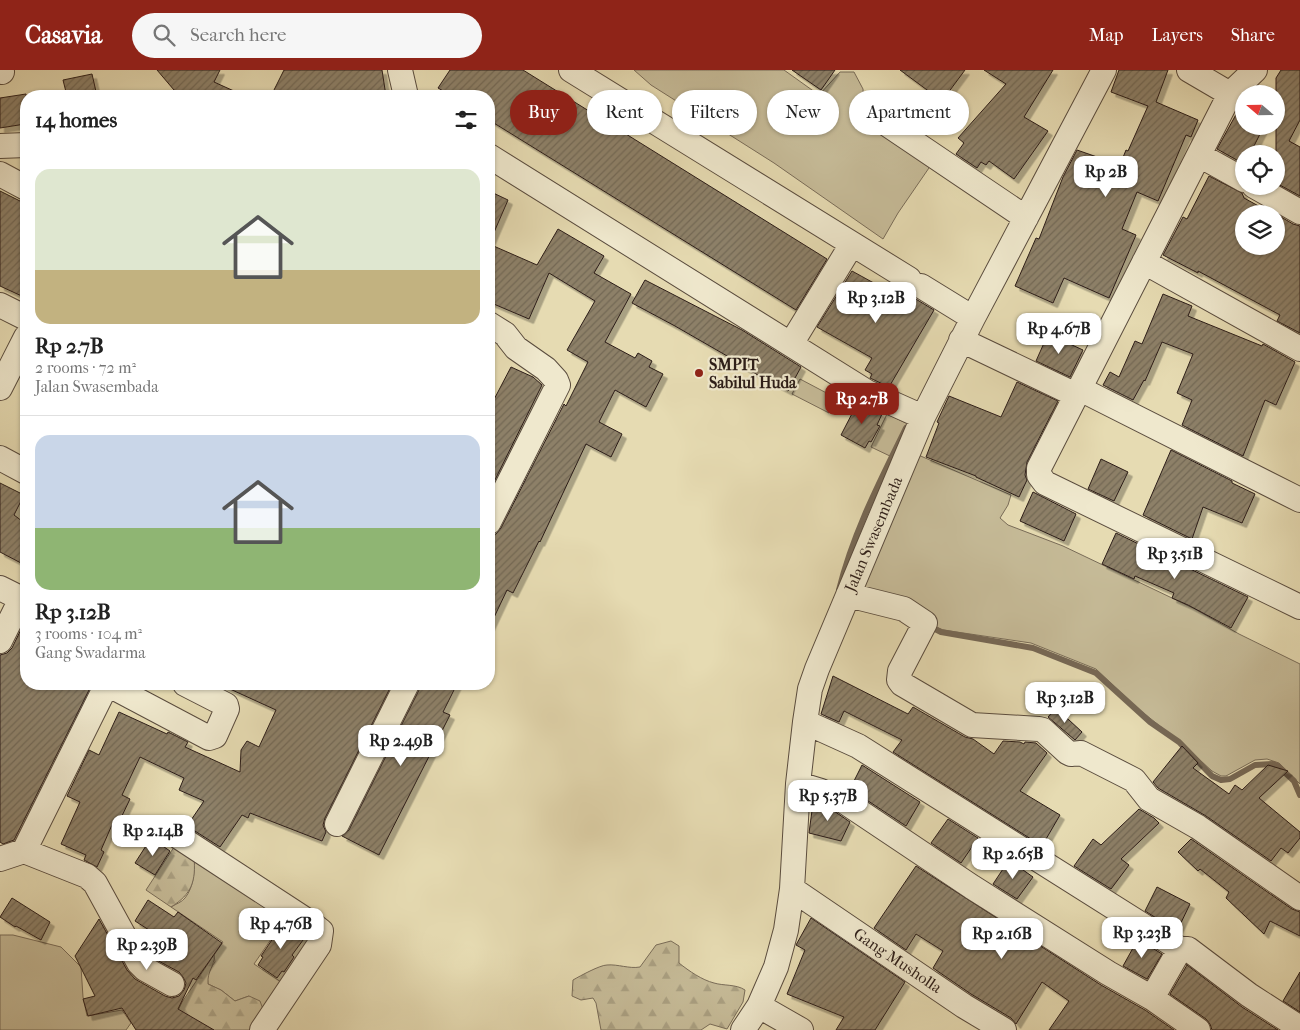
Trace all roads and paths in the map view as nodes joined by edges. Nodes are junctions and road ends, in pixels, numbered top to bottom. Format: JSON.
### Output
{"nodes":[{"id":1,"x":400,"y":70,"type":"edge"},
{"id":2,"x":571,"y":70,"type":"edge"},
{"id":3,"x":1104,"y":70,"type":"edge"},
{"id":4,"x":1189,"y":70,"type":"edge"},
{"id":5,"x":1255,"y":70,"type":"edge"},
{"id":6,"x":405,"y":90,"type":"edge"},
{"id":7,"x":1230,"y":94,"type":"junction"},
{"id":8,"x":903,"y":135,"type":"edge"},
{"id":9,"x":20,"y":145,"type":"edge"},
{"id":10,"x":0,"y":146,"type":"edge"},
{"id":11,"x":1199,"y":155,"type":"junction"},
{"id":12,"x":495,"y":160,"type":"edge"},
{"id":13,"x":0,"y":174,"type":"edge"},
{"id":14,"x":1235,"y":175,"type":"edge"},
{"id":15,"x":20,"y":185,"type":"edge"},
{"id":16,"x":1270,"y":195,"type":"edge"},
{"id":17,"x":1300,"y":212,"type":"edge"},
{"id":18,"x":1026,"y":218,"type":"junction"},
{"id":19,"x":852,"y":244,"type":"junction"},
{"id":20,"x":1144,"y":262,"type":"junction"},
{"id":21,"x":0,"y":306,"type":"edge"},
{"id":22,"x":20,"y":315,"type":"edge"},
{"id":23,"x":973,"y":318,"type":"junction"},
{"id":24,"x":495,"y":328,"type":"edge"},
{"id":25,"x":961,"y":340,"type":"junction"},
{"id":26,"x":791,"y":344,"type":"junction"},
{"id":27,"x":20,"y":349,"type":"edge"},
{"id":28,"x":1300,"y":349,"type":"edge"},
{"id":29,"x":0,"y":388,"type":"edge"},
{"id":30,"x":1078,"y":392,"type":"junction"},
{"id":31,"x":923,"y":417,"type":"junction"},
{"id":32,"x":0,"y":458,"type":"edge"},
{"id":33,"x":20,"y":469,"type":"edge"},
{"id":34,"x":1300,"y":500,"type":"edge"},
{"id":35,"x":495,"y":510,"type":"edge"},
{"id":36,"x":0,"y":588,"type":"edge"},
{"id":37,"x":848,"y":595,"type":"junction"},
{"id":38,"x":20,"y":598,"type":"edge"},
{"id":39,"x":20,"y":607,"type":"edge"},
{"id":40,"x":1300,"y":607,"type":"edge"},
{"id":41,"x":0,"y":641,"type":"edge"},
{"id":42,"x":104,"y":690,"type":"edge"},
{"id":43,"x":118,"y":690,"type":"edge"},
{"id":44,"x":197,"y":690,"type":"edge"},
{"id":45,"x":405,"y":690,"type":"edge"},
{"id":46,"x":805,"y":722,"type":"junction"},
{"id":47,"x":798,"y":784,"type":"junction"},
{"id":48,"x":337,"y":824,"type":"dead end"},
{"id":49,"x":179,"y":837,"type":"dead end"},
{"id":50,"x":24,"y":851,"type":"junction"},
{"id":51,"x":0,"y":859,"type":"edge"},
{"id":52,"x":792,"y":889,"type":"junction"},
{"id":53,"x":1300,"y":898,"type":"edge"},
{"id":54,"x":1180,"y":949,"type":"junction"},
{"id":55,"x":172,"y":984,"type":"dead end"},
{"id":56,"x":1152,"y":998,"type":"junction"},
{"id":57,"x":759,"y":1006,"type":"junction"},
{"id":58,"x":1300,"y":1028,"type":"edge"},
{"id":59,"x":262,"y":1030,"type":"edge"},
{"id":60,"x":744,"y":1030,"type":"edge"},
{"id":61,"x":801,"y":1030,"type":"edge"},
{"id":62,"x":1004,"y":1030,"type":"edge"},
{"id":63,"x":1198,"y":1030,"type":"edge"}],
"edges":[{"from":1,"to":6,"type":"street"},
{"from":2,"to":19,"type":"street"},
{"from":3,"to":18,"type":"street","name":"Jalan Swasembada"},
{"from":4,"to":7,"type":"street"},
{"from":5,"to":7,"type":"street"},
{"from":7,"to":11,"type":"street"},
{"from":8,"to":18,"type":"street"},
{"from":9,"to":10,"type":"street"},
{"from":11,"to":14,"type":"street"},
{"from":11,"to":20,"type":"street"},
{"from":12,"to":26,"type":"street"},
{"from":13,"to":15,"type":"street"},
{"from":16,"to":17,"type":"street"},
{"from":18,"to":23,"type":"street","name":"Jalan Swasembada"},
{"from":19,"to":23,"type":"street"},
{"from":19,"to":26,"type":"street"},
{"from":20,"to":28,"type":"street"},
{"from":20,"to":30,"type":"street"},
{"from":21,"to":22,"type":"street"},
{"from":23,"to":25,"type":"street","name":"Jalan Swasembada"},
{"from":24,"to":35,"type":"street"},
{"from":25,"to":30,"type":"street"},
{"from":25,"to":31,"type":"street","name":"Jalan Swasembada"},
{"from":26,"to":31,"type":"street"},
{"from":27,"to":29,"type":"street"},
{"from":30,"to":34,"type":"street"},
{"from":30,"to":40,"type":"street"},
{"from":31,"to":37,"type":"street","name":"Jalan Swasembada"},
{"from":32,"to":33,"type":"street"},
{"from":36,"to":38,"type":"street"},
{"from":37,"to":46,"type":"street","name":"Jalan Swasembada"},
{"from":37,"to":53,"type":"street"},
{"from":39,"to":41,"type":"street"},
{"from":42,"to":50,"type":"street"},
{"from":43,"to":44,"type":"street"},
{"from":45,"to":48,"type":"street"},
{"from":46,"to":47,"type":"street","name":"Jalan Swasembada"},
{"from":46,"to":54,"type":"street"},
{"from":47,"to":52,"type":"street","name":"Jalan Swasembada"},
{"from":47,"to":56,"type":"street"},
{"from":49,"to":59,"type":"street"},
{"from":50,"to":51,"type":"street"},
{"from":50,"to":55,"type":"street"},
{"from":52,"to":57,"type":"street","name":"Jalan Swasembada"},
{"from":52,"to":62,"type":"street","name":"Gang Musholla"},
{"from":54,"to":56,"type":"street"},
{"from":54,"to":58,"type":"street"},
{"from":56,"to":63,"type":"street"},
{"from":57,"to":60,"type":"street","name":"Jalan Swasembada"},
{"from":57,"to":61,"type":"street"}]}
